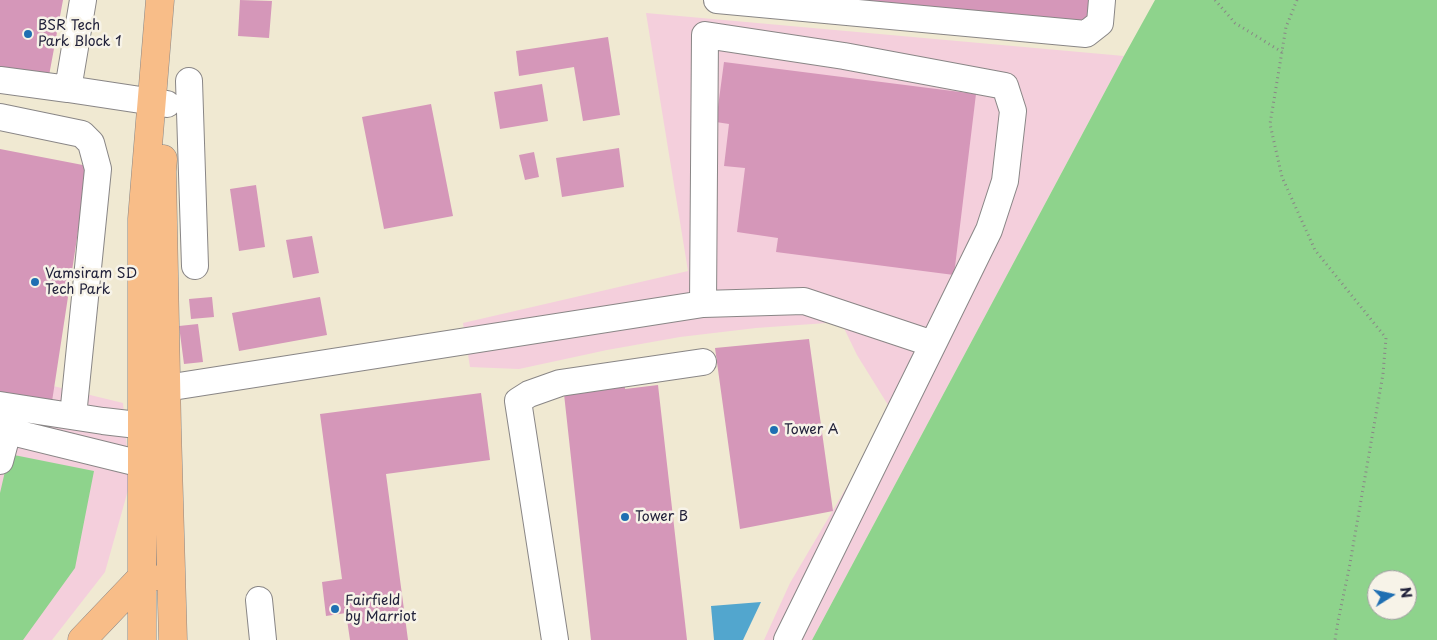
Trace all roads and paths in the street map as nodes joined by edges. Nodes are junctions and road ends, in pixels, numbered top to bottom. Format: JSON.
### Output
{"nodes":[{"id":1,"x":83,"y":0,"type":"edge"},
{"id":2,"x":160,"y":0,"type":"edge"},
{"id":3,"x":175,"y":0,"type":"edge"},
{"id":4,"x":717,"y":0,"type":"edge"},
{"id":5,"x":1102,"y":0,"type":"edge"},
{"id":6,"x":1215,"y":0,"type":"edge"},
{"id":7,"x":1297,"y":0,"type":"edge"},
{"id":8,"x":1282,"y":52,"type":"junction"},
{"id":9,"x":0,"y":80,"type":"edge"},
{"id":10,"x":188,"y":81,"type":"dead end"},
{"id":11,"x":68,"y":89,"type":"junction"},
{"id":12,"x":159,"y":103,"type":"junction"},
{"id":13,"x":0,"y":117,"type":"edge"},
{"id":14,"x":192,"y":183,"type":"junction"},
{"id":15,"x":163,"y":186,"type":"junction"},
{"id":16,"x":195,"y":266,"type":"dead end"},
{"id":17,"x":703,"y":304,"type":"junction"},
{"id":18,"x":933,"y":344,"type":"junction"},
{"id":19,"x":703,"y":362,"type":"dead end"},
{"id":20,"x":166,"y":388,"type":"junction"},
{"id":21,"x":0,"y":405,"type":"edge"},
{"id":22,"x":73,"y":416,"type":"junction"},
{"id":23,"x":154,"y":427,"type":"junction"},
{"id":24,"x":4,"y":430,"type":"edge"},
{"id":25,"x":0,"y":461,"type":"edge"},
{"id":26,"x":141,"y":464,"type":"junction"},
{"id":27,"x":168,"y":471,"type":"junction"},
{"id":28,"x":172,"y":577,"type":"junction"},
{"id":29,"x":141,"y":578,"type":"junction"},
{"id":30,"x":259,"y":600,"type":"dead end"},
{"id":31,"x":82,"y":640,"type":"edge"},
{"id":32,"x":142,"y":640,"type":"edge"},
{"id":33,"x":173,"y":640,"type":"edge"},
{"id":34,"x":262,"y":640,"type":"edge"},
{"id":35,"x":554,"y":640,"type":"edge"},
{"id":36,"x":787,"y":640,"type":"edge"},
{"id":37,"x":1335,"y":640,"type":"edge"}],
"edges":[{"from":1,"to":11,"type":"street"},
{"from":2,"to":12,"type":"main road"},
{"from":3,"to":12,"type":"main road"},
{"from":4,"to":5,"type":"street"},
{"from":6,"to":8,"type":"path"},
{"from":7,"to":8,"type":"path"},
{"from":8,"to":37,"type":"path"},
{"from":9,"to":11,"type":"street"},
{"from":10,"to":14,"type":"street"},
{"from":11,"to":12,"type":"street"},
{"from":12,"to":15,"type":"main road"},
{"from":12,"to":23,"type":"main road"},
{"from":13,"to":22,"type":"street"},
{"from":14,"to":15,"type":"street"},
{"from":14,"to":16,"type":"street"},
{"from":15,"to":20,"type":"main road"},
{"from":17,"to":18,"type":"street"},
{"from":17,"to":18,"type":"street"},
{"from":17,"to":20,"type":"street"},
{"from":18,"to":36,"type":"street"},
{"from":19,"to":35,"type":"street"},
{"from":20,"to":23,"type":"main road"},
{"from":21,"to":22,"type":"street"},
{"from":22,"to":23,"type":"street"},
{"from":23,"to":26,"type":"main road"},
{"from":23,"to":27,"type":"main road"},
{"from":24,"to":25,"type":"street"},
{"from":24,"to":26,"type":"street"},
{"from":26,"to":27,"type":"street"},
{"from":26,"to":29,"type":"main road"},
{"from":27,"to":28,"type":"main road"},
{"from":28,"to":29,"type":"main road"},
{"from":28,"to":33,"type":"main road"},
{"from":29,"to":31,"type":"main road"},
{"from":29,"to":32,"type":"main road"},
{"from":30,"to":34,"type":"street"}]}
